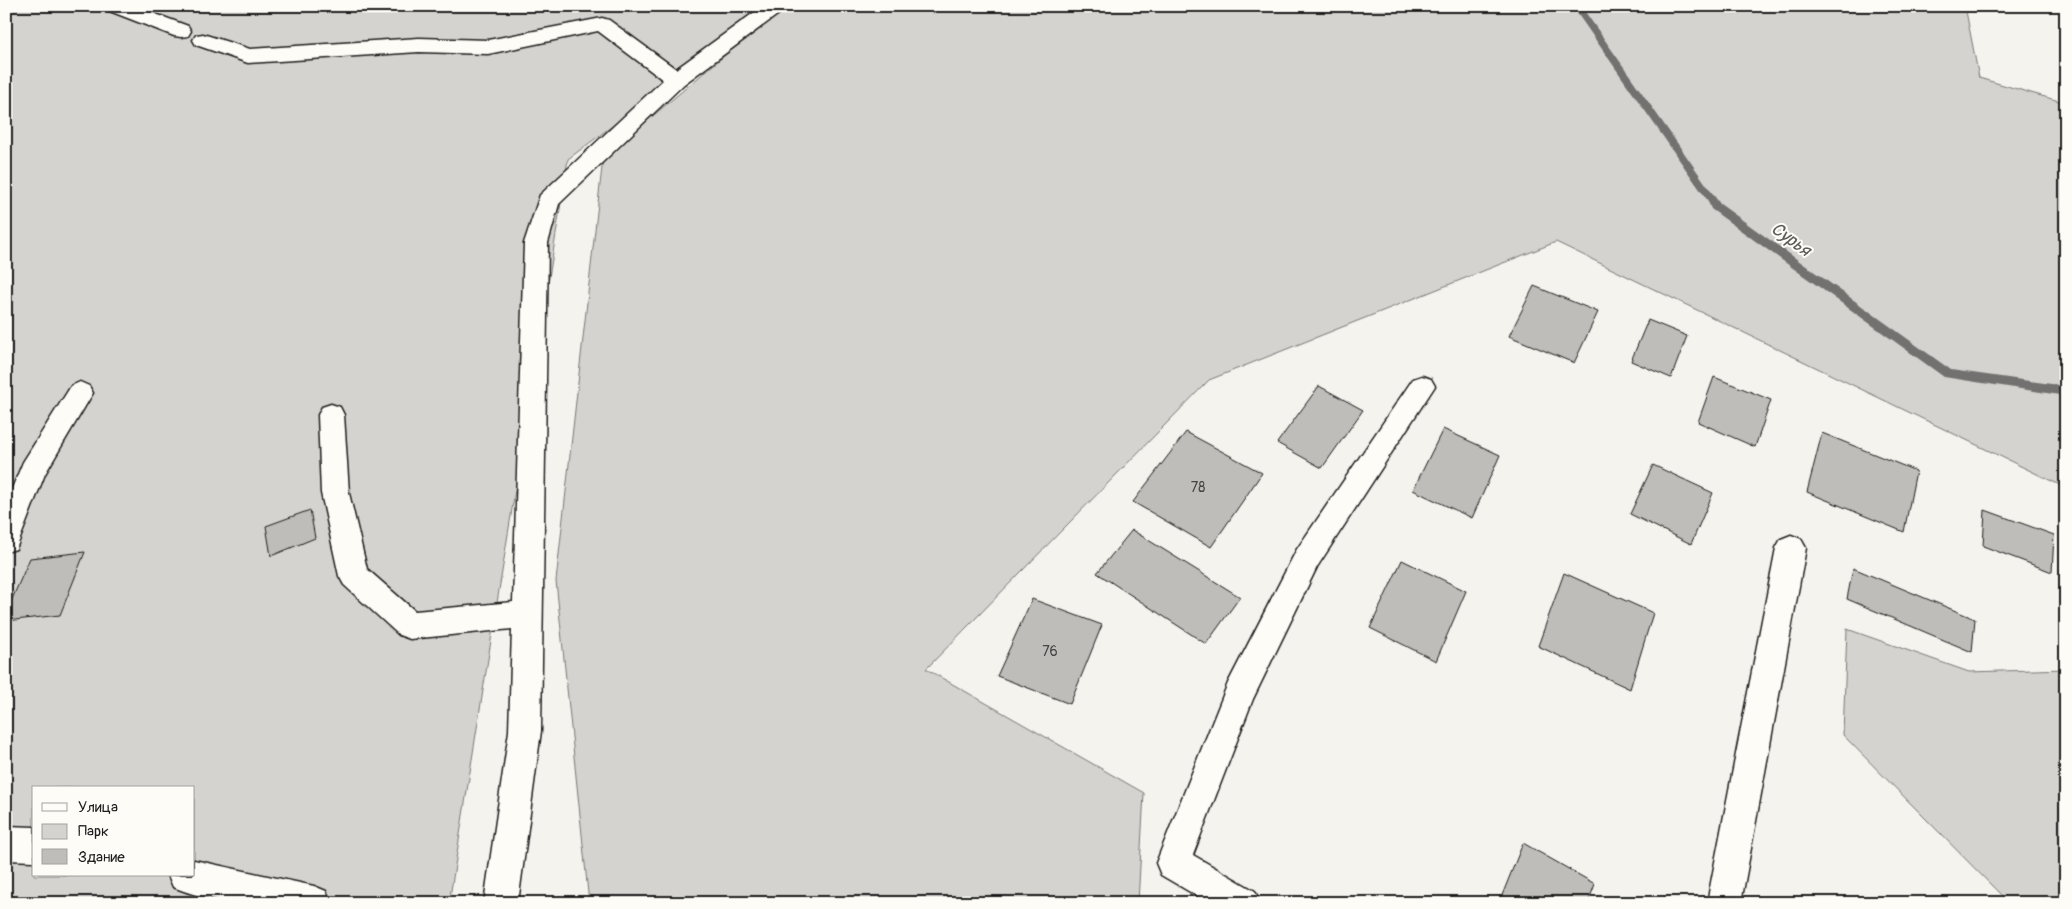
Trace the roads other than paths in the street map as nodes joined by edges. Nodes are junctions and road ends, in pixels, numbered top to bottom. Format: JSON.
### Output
{"nodes":[{"id":1,"x":114,"y":6,"type":"edge"},
{"id":2,"x":581,"y":6,"type":"edge"},
{"id":3,"x":777,"y":6,"type":"edge"},
{"id":4,"x":602,"y":24,"type":"junction"},
{"id":5,"x":181,"y":31,"type":"dead end"},
{"id":6,"x":203,"y":40,"type":"dead end"},
{"id":7,"x":676,"y":79,"type":"junction"},
{"id":8,"x":1422,"y":386,"type":"dead end"},
{"id":9,"x":80,"y":393,"type":"dead end"},
{"id":10,"x":331,"y":415,"type":"dead end"},
{"id":11,"x":6,"y":540,"type":"edge"},
{"id":12,"x":1791,"y":548,"type":"dead end"},
{"id":13,"x":528,"y":614,"type":"junction"},
{"id":14,"x":6,"y":843,"type":"edge"},
{"id":15,"x":32,"y":844,"type":"edge"},
{"id":16,"x":190,"y":876,"type":"edge"},
{"id":17,"x":314,"y":903,"type":"edge"},
{"id":18,"x":502,"y":903,"type":"edge"},
{"id":19,"x":1243,"y":903,"type":"edge"},
{"id":20,"x":1724,"y":903,"type":"edge"}],
"edges":[{"from":1,"to":5,"type":"street"},
{"from":2,"to":4,"type":"street"},
{"from":3,"to":7,"type":"street"},
{"from":4,"to":6,"type":"street"},
{"from":4,"to":7,"type":"street"},
{"from":7,"to":13,"type":"street"},
{"from":8,"to":19,"type":"street"},
{"from":9,"to":11,"type":"street"},
{"from":10,"to":13,"type":"street"},
{"from":12,"to":20,"type":"street"},
{"from":13,"to":18,"type":"street"},
{"from":14,"to":15,"type":"street"},
{"from":16,"to":17,"type":"street"}]}
